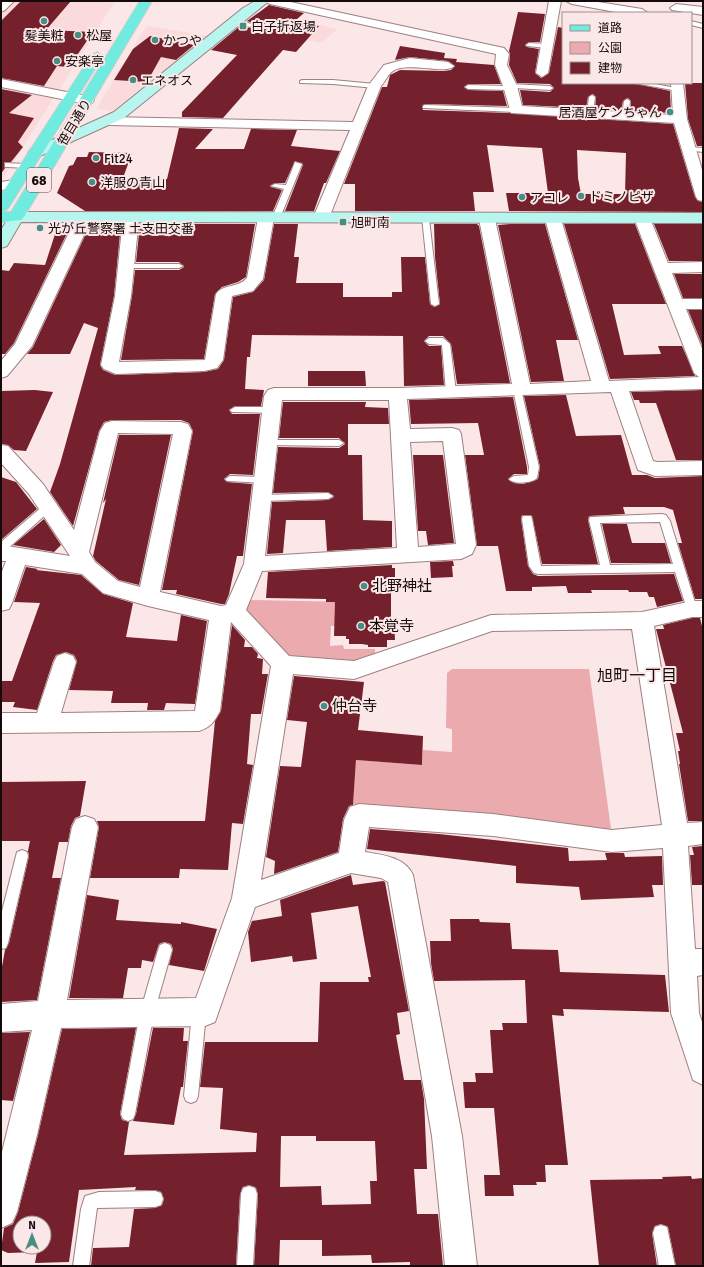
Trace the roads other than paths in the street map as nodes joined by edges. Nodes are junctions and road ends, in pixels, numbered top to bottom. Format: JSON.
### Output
{"nodes":[{"id":1,"x":132,"y":1,"type":"edge"},
{"id":2,"x":146,"y":1,"type":"edge"},
{"id":3,"x":263,"y":1,"type":"edge"},
{"id":4,"x":270,"y":1,"type":"edge"},
{"id":5,"x":555,"y":1,"type":"edge"},
{"id":6,"x":572,"y":1,"type":"edge"},
{"id":7,"x":676,"y":7,"type":"edge"},
{"id":8,"x":703,"y":11,"type":"edge"},
{"id":9,"x":636,"y":12,"type":"edge"},
{"id":10,"x":235,"y":22,"type":"junction"},
{"id":11,"x":692,"y":23,"type":"edge"},
{"id":12,"x":250,"y":24,"type":"dead end"},
{"id":13,"x":703,"y":26,"type":"edge"},
{"id":14,"x":529,"y":45,"type":"dead end"},
{"id":15,"x":547,"y":46,"type":"junction"},
{"id":16,"x":448,"y":66,"type":"dead end"},
{"id":17,"x":542,"y":73,"type":"dead end"},
{"id":18,"x":302,"y":82,"type":"dead end"},
{"id":19,"x":1,"y":83,"type":"edge"},
{"id":20,"x":650,"y":84,"type":"edge"},
{"id":21,"x":375,"y":86,"type":"junction"},
{"id":22,"x":677,"y":86,"type":"edge"},
{"id":23,"x":468,"y":87,"type":"dead end"},
{"id":24,"x":510,"y":87,"type":"junction"},
{"id":25,"x":550,"y":88,"type":"dead end"},
{"id":26,"x":70,"y":97,"type":"junction"},
{"id":27,"x":592,"y":97,"type":"dead end"},
{"id":28,"x":87,"y":100,"type":"junction"},
{"id":29,"x":627,"y":101,"type":"dead end"},
{"id":30,"x":425,"y":107,"type":"dead end"},
{"id":31,"x":516,"y":110,"type":"junction"},
{"id":32,"x":590,"y":114,"type":"junction"},
{"id":33,"x":625,"y":116,"type":"junction"},
{"id":34,"x":680,"y":119,"type":"junction"},
{"id":35,"x":108,"y":121,"type":"junction"},
{"id":36,"x":358,"y":126,"type":"junction"},
{"id":37,"x":62,"y":142,"type":"junction"},
{"id":38,"x":688,"y":149,"type":"junction"},
{"id":39,"x":703,"y":150,"type":"edge"},
{"id":40,"x":35,"y":153,"type":"junction"},
{"id":41,"x":298,"y":164,"type":"dead end"},
{"id":42,"x":8,"y":165,"type":"dead end"},
{"id":43,"x":26,"y":166,"type":"junction"},
{"id":44,"x":8,"y":185,"type":"edge"},
{"id":45,"x":275,"y":186,"type":"dead end"},
{"id":46,"x":289,"y":187,"type":"junction"},
{"id":47,"x":703,"y":197,"type":"edge"},
{"id":48,"x":1,"y":207,"type":"edge"},
{"id":49,"x":8,"y":217,"type":"edge"},
{"id":50,"x":84,"y":218,"type":"junction"},
{"id":51,"x":131,"y":218,"type":"junction"},
{"id":52,"x":271,"y":218,"type":"junction"},
{"id":53,"x":321,"y":218,"type":"junction"},
{"id":54,"x":642,"y":218,"type":"junction"},
{"id":55,"x":703,"y":218,"type":"edge"},
{"id":56,"x":425,"y":219,"type":"junction"},
{"id":57,"x":487,"y":219,"type":"junction"},
{"id":58,"x":553,"y":219,"type":"junction"},
{"id":59,"x":1,"y":243,"type":"edge"},
{"id":60,"x":126,"y":266,"type":"junction"},
{"id":61,"x":179,"y":266,"type":"dead end"},
{"id":62,"x":661,"y":268,"type":"junction"},
{"id":63,"x":703,"y":268,"type":"edge"},
{"id":64,"x":435,"y":304,"type":"dead end"},
{"id":65,"x":675,"y":304,"type":"junction"},
{"id":66,"x":703,"y":304,"type":"edge"},
{"id":67,"x":429,"y":341,"type":"dead end"},
{"id":68,"x":697,"y":342,"type":"edge"},
{"id":69,"x":1,"y":372,"type":"edge"},
{"id":70,"x":703,"y":373,"type":"edge"},
{"id":71,"x":703,"y":383,"type":"edge"},
{"id":72,"x":610,"y":386,"type":"junction"},
{"id":73,"x":520,"y":389,"type":"junction"},
{"id":74,"x":451,"y":392,"type":"junction"},
{"id":75,"x":398,"y":394,"type":"junction"},
{"id":76,"x":235,"y":410,"type":"dead end"},
{"id":77,"x":272,"y":410,"type":"junction"},
{"id":78,"x":400,"y":436,"type":"junction"},
{"id":79,"x":269,"y":443,"type":"junction"},
{"id":80,"x":339,"y":443,"type":"dead end"},
{"id":81,"x":1,"y":451,"type":"edge"},
{"id":82,"x":703,"y":468,"type":"edge"},
{"id":83,"x":230,"y":479,"type":"dead end"},
{"id":84,"x":514,"y":479,"type":"dead end"},
{"id":85,"x":264,"y":480,"type":"junction"},
{"id":86,"x":328,"y":496,"type":"dead end"},
{"id":87,"x":262,"y":498,"type":"junction"},
{"id":88,"x":47,"y":508,"type":"junction"},
{"id":89,"x":527,"y":519,"type":"dead end"},
{"id":90,"x":7,"y":553,"type":"edge"},
{"id":91,"x":408,"y":555,"type":"junction"},
{"id":92,"x":83,"y":559,"type":"junction"},
{"id":93,"x":254,"y":564,"type":"junction"},
{"id":94,"x":679,"y":568,"type":"junction"},
{"id":95,"x":606,"y":570,"type":"junction"},
{"id":96,"x":148,"y":598,"type":"junction"},
{"id":97,"x":1,"y":603,"type":"edge"},
{"id":98,"x":697,"y":609,"type":"edge"},
{"id":99,"x":228,"y":613,"type":"junction"},
{"id":100,"x":642,"y":620,"type":"junction"},
{"id":101,"x":65,"y":662,"type":"dead end"},
{"id":102,"x":283,"y":664,"type":"junction"},
{"id":103,"x":46,"y":722,"type":"junction"},
{"id":104,"x":1,"y":723,"type":"edge"},
{"id":105,"x":85,"y":827,"type":"dead end"},
{"id":106,"x":703,"y":833,"type":"edge"},
{"id":107,"x":674,"y":836,"type":"junction"},
{"id":108,"x":22,"y":856,"type":"dead end"},
{"id":109,"x":351,"y":861,"type":"junction"},
{"id":110,"x":245,"y":898,"type":"junction"},
{"id":111,"x":1,"y":943,"type":"edge"},
{"id":112,"x":165,"y":950,"type":"dead end"},
{"id":113,"x":693,"y":963,"type":"edge"},
{"id":114,"x":199,"y":1012,"type":"junction"},
{"id":115,"x":147,"y":1013,"type":"junction"},
{"id":116,"x":50,"y":1014,"type":"junction"},
{"id":117,"x":1,"y":1018,"type":"edge"},
{"id":118,"x":703,"y":1070,"type":"edge"},
{"id":119,"x":191,"y":1096,"type":"dead end"},
{"id":120,"x":128,"y":1114,"type":"dead end"},
{"id":121,"x":249,"y":1194,"type":"dead end"},
{"id":122,"x":155,"y":1199,"type":"dead end"},
{"id":123,"x":1,"y":1212,"type":"edge"},
{"id":124,"x":661,"y":1233,"type":"dead end"},
{"id":125,"x":81,"y":1266,"type":"edge"},
{"id":126,"x":245,"y":1266,"type":"edge"},
{"id":127,"x":461,"y":1266,"type":"edge"},
{"id":128,"x":667,"y":1266,"type":"edge"}],
"edges":[{"from":1,"to":26,"type":"main road","name":"笹目通り","number":"68"},
{"from":2,"to":28,"type":"main road","name":"笹目通り","number":"68"},
{"from":3,"to":10,"type":"street"},
{"from":4,"to":24,"type":"street"},
{"from":5,"to":15,"type":"street"},
{"from":6,"to":9,"type":"street"},
{"from":7,"to":8,"type":"street"},
{"from":10,"to":12,"type":"lane"},
{"from":10,"to":35,"type":"street"},
{"from":11,"to":13,"type":"lane"},
{"from":14,"to":15,"type":"lane"},
{"from":15,"to":17,"type":"street"},
{"from":16,"to":21,"type":"street"},
{"from":18,"to":21,"type":"lane"},
{"from":19,"to":26,"type":"street"},
{"from":20,"to":22,"type":"lane"},
{"from":21,"to":36,"type":"street"},
{"from":22,"to":34,"type":"street"},
{"from":23,"to":24,"type":"lane"},
{"from":24,"to":25,"type":"lane"},
{"from":24,"to":31,"type":"street"},
{"from":26,"to":28,"type":"street"},
{"from":26,"to":40,"type":"main road","name":"笹目通り","number":"68"},
{"from":27,"to":32,"type":"lane"},
{"from":28,"to":37,"type":"main road","name":"笹目通り","number":"68"},
{"from":29,"to":33,"type":"lane"},
{"from":30,"to":31,"type":"lane"},
{"from":31,"to":32,"type":"street"},
{"from":32,"to":33,"type":"street"},
{"from":33,"to":34,"type":"street"},
{"from":34,"to":38,"type":"street"},
{"from":35,"to":36,"type":"street"},
{"from":35,"to":37,"type":"street"},
{"from":36,"to":53,"type":"street"},
{"from":37,"to":40,"type":"street"},
{"from":37,"to":49,"type":"main road","name":"笹目通り","number":"68"},
{"from":38,"to":39,"type":"lane"},
{"from":38,"to":47,"type":"street"},
{"from":40,"to":43,"type":"main road","name":"笹目通り","number":"68"},
{"from":41,"to":46,"type":"lane"},
{"from":42,"to":43,"type":"lane"},
{"from":43,"to":44,"type":"main road","name":"笹目通り","number":"68"},
{"from":44,"to":48,"type":"main road","name":"笹目通り","number":"68"},
{"from":45,"to":46,"type":"lane"},
{"from":46,"to":52,"type":"lane"},
{"from":49,"to":50,"type":"street"},
{"from":49,"to":59,"type":"street","name":"笹目通り"},
{"from":50,"to":51,"type":"street"},
{"from":50,"to":69,"type":"street"},
{"from":51,"to":52,"type":"street"},
{"from":51,"to":60,"type":"street"},
{"from":52,"to":53,"type":"street"},
{"from":52,"to":60,"type":"street"},
{"from":53,"to":56,"type":"street"},
{"from":54,"to":55,"type":"street"},
{"from":54,"to":58,"type":"street"},
{"from":54,"to":62,"type":"street"},
{"from":56,"to":57,"type":"street"},
{"from":56,"to":64,"type":"lane"},
{"from":57,"to":58,"type":"street"},
{"from":57,"to":73,"type":"street"},
{"from":58,"to":72,"type":"street"},
{"from":60,"to":61,"type":"lane"},
{"from":62,"to":63,"type":"street"},
{"from":62,"to":65,"type":"street"},
{"from":65,"to":66,"type":"street"},
{"from":65,"to":68,"type":"street"},
{"from":67,"to":74,"type":"lane"},
{"from":68,"to":70,"type":"street"},
{"from":71,"to":72,"type":"street"},
{"from":72,"to":73,"type":"street"},
{"from":72,"to":82,"type":"street"},
{"from":73,"to":74,"type":"street"},
{"from":73,"to":84,"type":"lane"},
{"from":74,"to":75,"type":"street"},
{"from":75,"to":77,"type":"street"},
{"from":75,"to":78,"type":"street"},
{"from":76,"to":77,"type":"lane"},
{"from":77,"to":79,"type":"street"},
{"from":78,"to":91,"type":"street"},
{"from":78,"to":91,"type":"street"},
{"from":79,"to":80,"type":"lane"},
{"from":79,"to":85,"type":"street"},
{"from":81,"to":88,"type":"street"},
{"from":83,"to":85,"type":"lane"},
{"from":85,"to":87,"type":"street"},
{"from":86,"to":87,"type":"lane"},
{"from":87,"to":93,"type":"street"},
{"from":88,"to":90,"type":"lane"},
{"from":88,"to":92,"type":"street"},
{"from":89,"to":95,"type":"lane"},
{"from":90,"to":92,"type":"street"},
{"from":90,"to":97,"type":"street"},
{"from":91,"to":93,"type":"street"},
{"from":92,"to":96,"type":"street"},
{"from":92,"to":96,"type":"street"},
{"from":93,"to":99,"type":"street"},
{"from":94,"to":95,"type":"lane"},
{"from":94,"to":95,"type":"lane"},
{"from":94,"to":98,"type":"lane"},
{"from":96,"to":99,"type":"street"},
{"from":98,"to":100,"type":"street"},
{"from":99,"to":102,"type":"street"},
{"from":99,"to":103,"type":"street"},
{"from":100,"to":102,"type":"street"},
{"from":100,"to":107,"type":"street"},
{"from":101,"to":103,"type":"street"},
{"from":102,"to":110,"type":"street"},
{"from":103,"to":104,"type":"street"},
{"from":105,"to":116,"type":"street"},
{"from":106,"to":107,"type":"street"},
{"from":107,"to":109,"type":"street"},
{"from":107,"to":113,"type":"street"},
{"from":108,"to":111,"type":"lane"},
{"from":109,"to":110,"type":"street"},
{"from":109,"to":127,"type":"street"},
{"from":110,"to":114,"type":"street"},
{"from":112,"to":115,"type":"lane"},
{"from":113,"to":118,"type":"street"},
{"from":114,"to":115,"type":"street"},
{"from":114,"to":119,"type":"lane"},
{"from":115,"to":116,"type":"street"},
{"from":115,"to":120,"type":"lane"},
{"from":116,"to":117,"type":"street"},
{"from":116,"to":123,"type":"street"},
{"from":121,"to":126,"type":"lane"},
{"from":122,"to":125,"type":"lane"},
{"from":124,"to":128,"type":"lane"}]}
